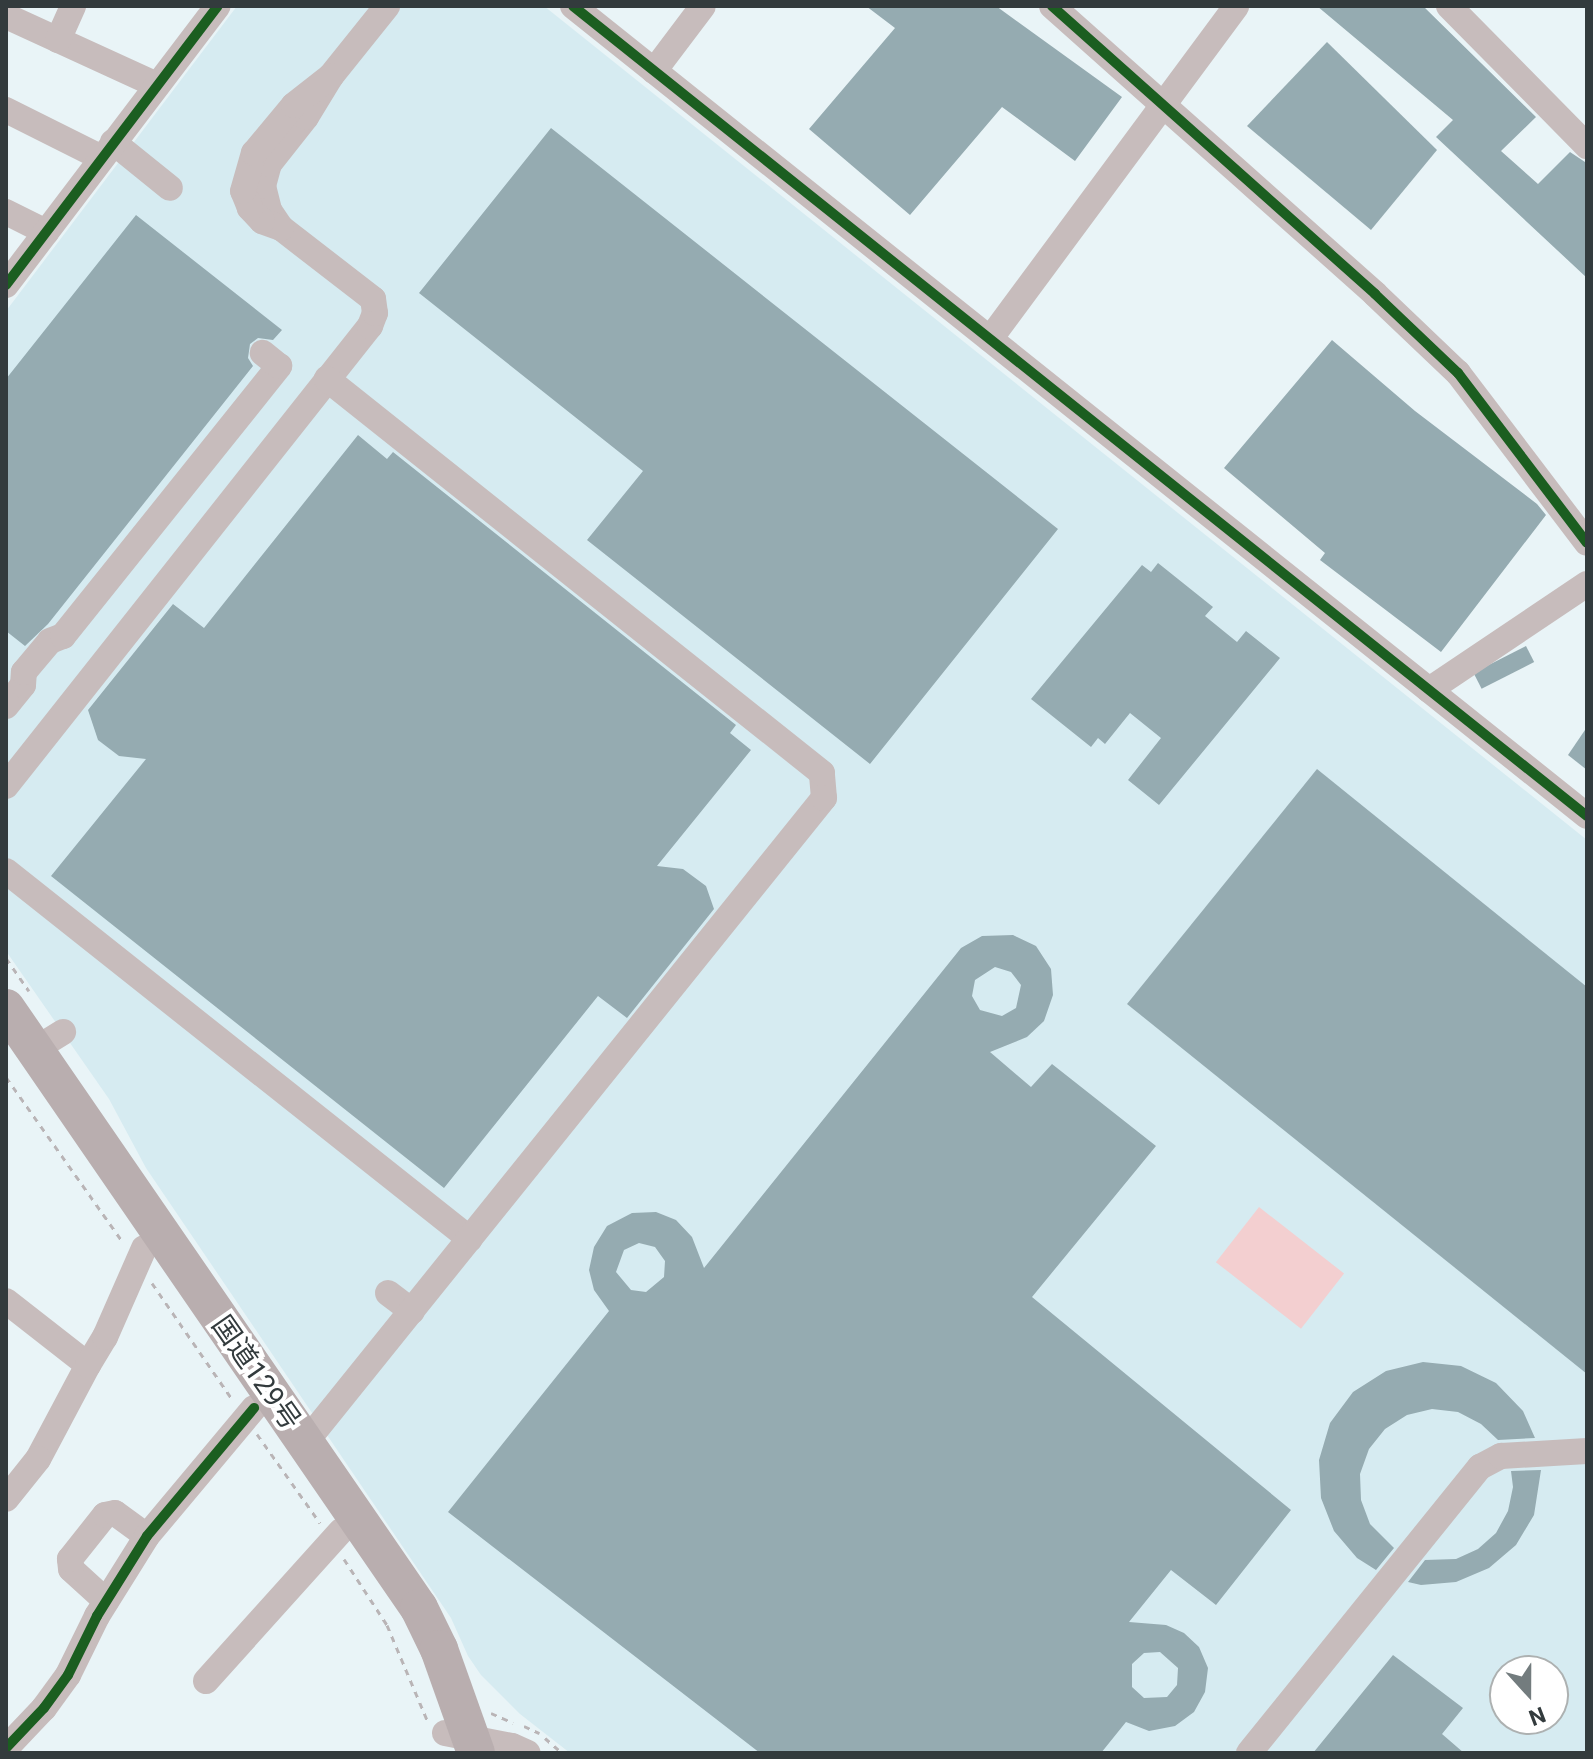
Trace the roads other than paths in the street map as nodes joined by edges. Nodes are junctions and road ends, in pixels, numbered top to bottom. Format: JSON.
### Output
{"nodes":[{"id":1,"x":73,"y":6,"type":"edge"},
{"id":2,"x":218,"y":6,"type":"edge"},
{"id":3,"x":387,"y":6,"type":"edge"},
{"id":4,"x":573,"y":6,"type":"edge"},
{"id":5,"x":703,"y":6,"type":"edge"},
{"id":6,"x":1052,"y":6,"type":"edge"},
{"id":7,"x":1236,"y":6,"type":"edge"},
{"id":8,"x":1449,"y":6,"type":"edge"},
{"id":9,"x":6,"y":16,"type":"edge"},
{"id":10,"x":1476,"y":18,"type":"edge"},
{"id":11,"x":58,"y":40,"type":"junction"},
{"id":12,"x":654,"y":71,"type":"junction"},
{"id":13,"x":157,"y":85,"type":"junction"},
{"id":14,"x":1161,"y":105,"type":"junction"},
{"id":15,"x":6,"y":110,"type":"edge"},
{"id":16,"x":1587,"y":146,"type":"edge"},
{"id":17,"x":108,"y":150,"type":"junction"},
{"id":18,"x":170,"y":188,"type":"dead end"},
{"id":19,"x":6,"y":212,"type":"edge"},
{"id":20,"x":46,"y":232,"type":"junction"},
{"id":21,"x":6,"y":285,"type":"edge"},
{"id":22,"x":990,"y":339,"type":"junction"},
{"id":23,"x":263,"y":353,"type":"dead end"},
{"id":24,"x":327,"y":379,"type":"junction"},
{"id":25,"x":1587,"y":543,"type":"edge"},
{"id":26,"x":1587,"y":584,"type":"edge"},
{"id":27,"x":1429,"y":690,"type":"junction"},
{"id":28,"x":12,"y":693,"type":"edge"},
{"id":29,"x":6,"y":786,"type":"edge"},
{"id":30,"x":1587,"y":816,"type":"edge"},
{"id":31,"x":6,"y":871,"type":"edge"},
{"id":32,"x":6,"y":980,"type":"edge"},
{"id":33,"x":6,"y":1008,"type":"edge"},
{"id":34,"x":8,"y":1063,"type":"edge"},
{"id":35,"x":72,"y":1108,"type":"junction"},
{"id":36,"x":470,"y":1239,"type":"junction"},
{"id":37,"x":140,"y":1255,"type":"junction"},
{"id":38,"x":388,"y":1293,"type":"dead end"},
{"id":39,"x":412,"y":1311,"type":"junction"},
{"id":40,"x":10,"y":1312,"type":"edge"},
{"id":41,"x":88,"y":1365,"type":"junction"},
{"id":42,"x":250,"y":1413,"type":"junction"},
{"id":43,"x":305,"y":1443,"type":"junction"},
{"id":44,"x":1587,"y":1451,"type":"edge"},
{"id":45,"x":6,"y":1499,"type":"edge"},
{"id":46,"x":147,"y":1536,"type":"junction"},
{"id":47,"x":337,"y":1536,"type":"junction"},
{"id":48,"x":106,"y":1601,"type":"junction"},
{"id":49,"x":206,"y":1681,"type":"dead end"},
{"id":50,"x":454,"y":1741,"type":"edge"},
{"id":51,"x":6,"y":1748,"type":"edge"},
{"id":52,"x":528,"y":1753,"type":"edge"},
{"id":53,"x":1249,"y":1753,"type":"edge"}],
"edges":[{"from":1,"to":11,"type":"street"},
{"from":2,"to":13,"type":"street"},
{"from":3,"to":24,"type":"street"},
{"from":4,"to":12,"type":"street"},
{"from":5,"to":12,"type":"street"},
{"from":6,"to":14,"type":"street"},
{"from":7,"to":14,"type":"street"},
{"from":8,"to":10,"type":"street"},
{"from":9,"to":11,"type":"street"},
{"from":10,"to":16,"type":"street"},
{"from":11,"to":13,"type":"street"},
{"from":12,"to":22,"type":"street"},
{"from":13,"to":17,"type":"street"},
{"from":14,"to":22,"type":"street"},
{"from":14,"to":25,"type":"street"},
{"from":15,"to":17,"type":"street"},
{"from":17,"to":18,"type":"street"},
{"from":17,"to":20,"type":"street"},
{"from":19,"to":20,"type":"street"},
{"from":20,"to":21,"type":"street"},
{"from":22,"to":27,"type":"street"},
{"from":23,"to":28,"type":"street"},
{"from":24,"to":29,"type":"street"},
{"from":24,"to":36,"type":"street"},
{"from":26,"to":27,"type":"street"},
{"from":27,"to":30,"type":"street"},
{"from":31,"to":36,"type":"street"},
{"from":32,"to":35,"type":"highway"},
{"from":33,"to":35,"type":"highway","name":"国道129号"},
{"from":34,"to":37,"type":"highway","name":"国道129号"},
{"from":35,"to":43,"type":"highway","name":"国道129号"},
{"from":36,"to":39,"type":"street"},
{"from":37,"to":41,"type":"street"},
{"from":37,"to":42,"type":"highway","name":"国道129号"},
{"from":38,"to":39,"type":"street"},
{"from":39,"to":43,"type":"street"},
{"from":40,"to":41,"type":"street"},
{"from":41,"to":45,"type":"street"},
{"from":42,"to":46,"type":"street"},
{"from":42,"to":47,"type":"highway","name":"国道129号"},
{"from":43,"to":50,"type":"highway","name":"国道129号"},
{"from":44,"to":53,"type":"street"},
{"from":46,"to":48,"type":"street"},
{"from":46,"to":48,"type":"street"},
{"from":47,"to":49,"type":"street"},
{"from":47,"to":50,"type":"highway","name":"国道129号"},
{"from":48,"to":51,"type":"street"},
{"from":50,"to":52,"type":"street"}]}
